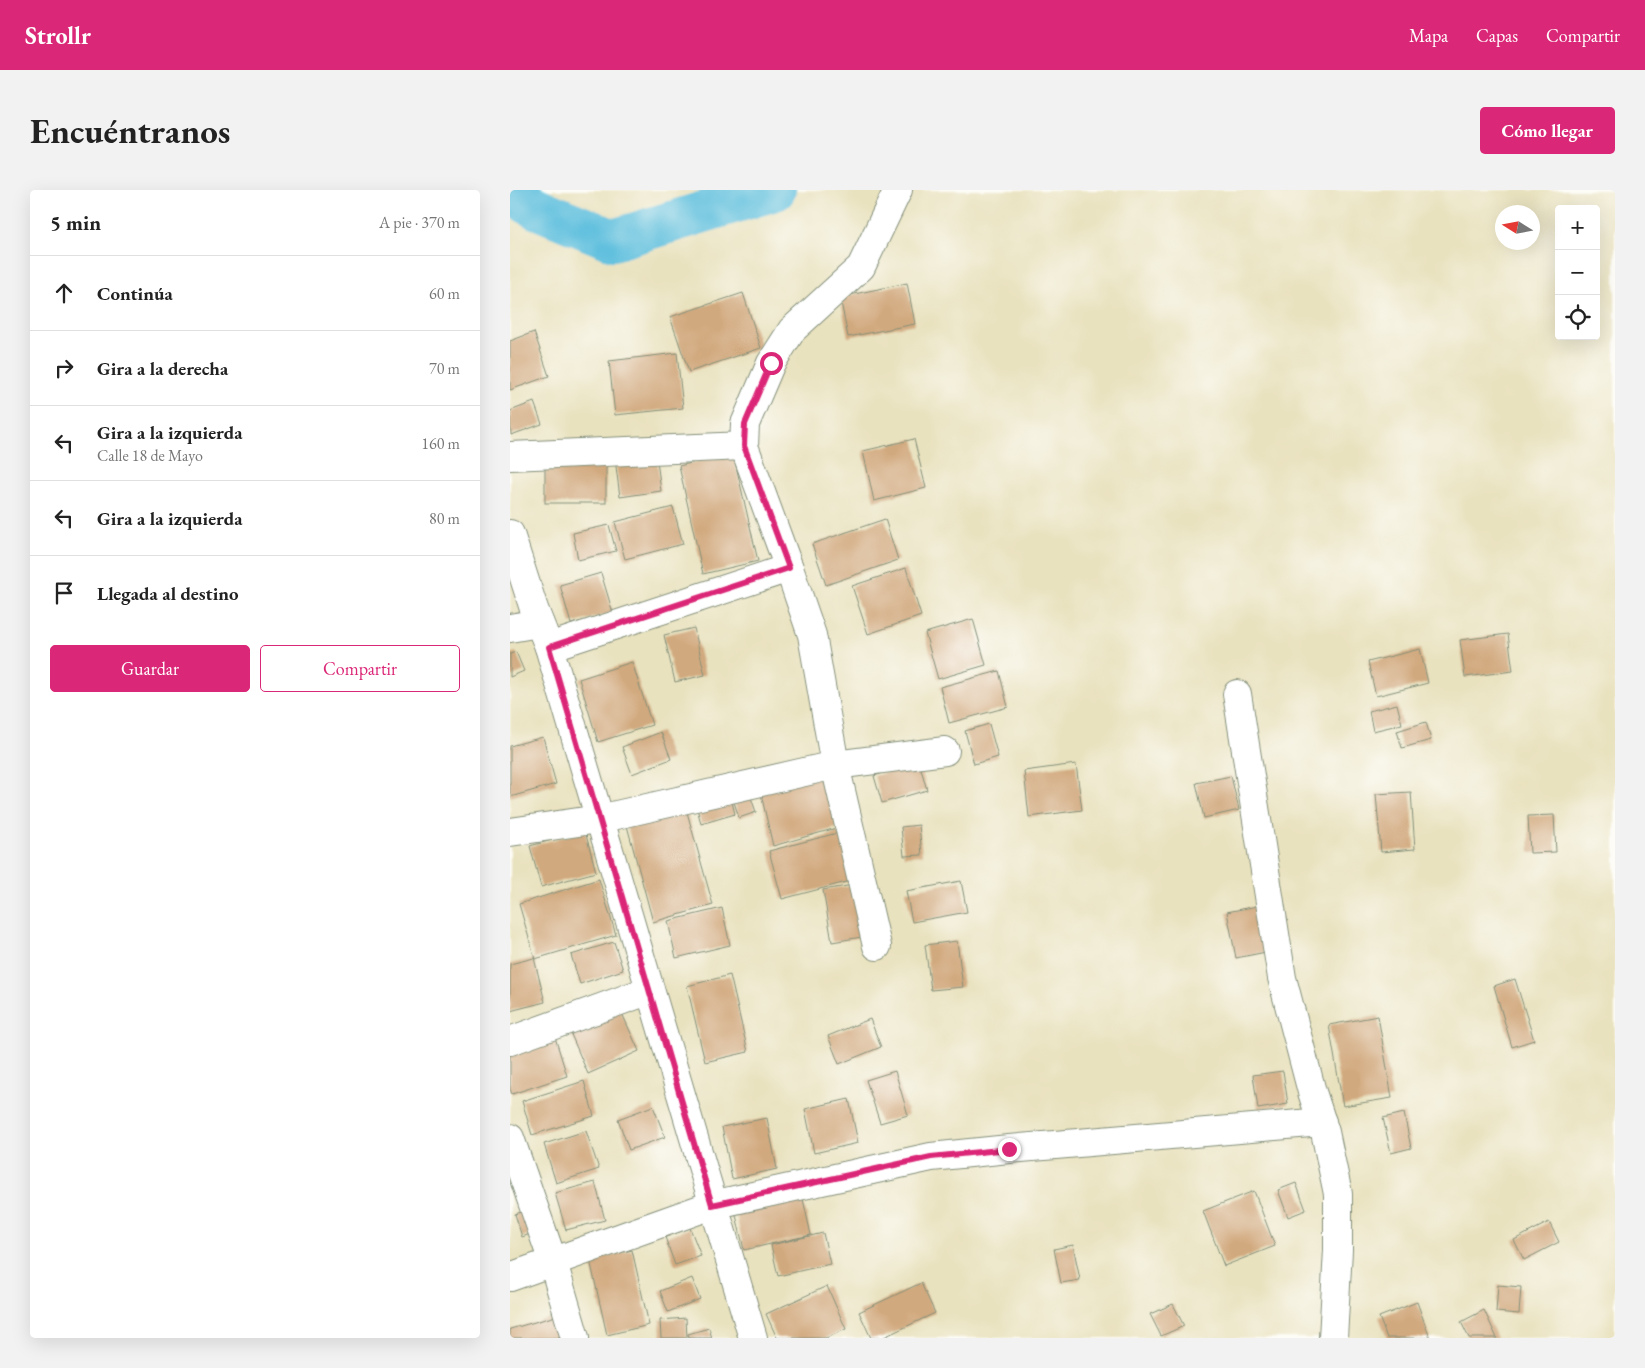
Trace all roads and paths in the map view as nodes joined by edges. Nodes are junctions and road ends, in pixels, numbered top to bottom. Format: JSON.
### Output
{"nodes":[{"id":1,"x":898,"y":190,"type":"edge"},
{"id":2,"x":744,"y":446,"type":"junction"},
{"id":3,"x":510,"y":456,"type":"edge"},
{"id":4,"x":510,"y":534,"type":"edge"},
{"id":5,"x":789,"y":568,"type":"junction"},
{"id":6,"x":510,"y":628,"type":"edge"},
{"id":7,"x":544,"y":635,"type":"junction"},
{"id":8,"x":1237,"y":694,"type":"dead end"},
{"id":9,"x":944,"y":751,"type":"dead end"},
{"id":10,"x":835,"y":765,"type":"junction"},
{"id":11,"x":600,"y":819,"type":"junction"},
{"id":12,"x":510,"y":832,"type":"edge"},
{"id":13,"x":877,"y":946,"type":"dead end"},
{"id":14,"x":650,"y":990,"type":"junction"},
{"id":15,"x":510,"y":1041,"type":"edge"},
{"id":16,"x":1322,"y":1122,"type":"junction"},
{"id":17,"x":510,"y":1138,"type":"edge"},
{"id":18,"x":712,"y":1205,"type":"junction"},
{"id":19,"x":553,"y":1262,"type":"junction"},
{"id":20,"x":510,"y":1277,"type":"edge"},
{"id":21,"x":575,"y":1338,"type":"edge"},
{"id":22,"x":753,"y":1338,"type":"edge"},
{"id":23,"x":1333,"y":1338,"type":"edge"}],
"edges":[{"from":1,"to":2,"type":"street"},
{"from":2,"to":3,"type":"street"},
{"from":2,"to":5,"type":"street"},
{"from":4,"to":7,"type":"street"},
{"from":5,"to":7,"type":"street"},
{"from":5,"to":10,"type":"street"},
{"from":6,"to":7,"type":"street"},
{"from":7,"to":11,"type":"street"},
{"from":8,"to":16,"type":"street"},
{"from":9,"to":10,"type":"street"},
{"from":10,"to":11,"type":"street"},
{"from":10,"to":13,"type":"street"},
{"from":11,"to":12,"type":"street"},
{"from":11,"to":14,"type":"street"},
{"from":14,"to":15,"type":"street"},
{"from":14,"to":18,"type":"street"},
{"from":16,"to":18,"type":"street"},
{"from":16,"to":23,"type":"street"},
{"from":17,"to":19,"type":"street"},
{"from":18,"to":19,"type":"street"},
{"from":18,"to":22,"type":"street"},
{"from":19,"to":20,"type":"street"},
{"from":19,"to":21,"type":"street"}]}
